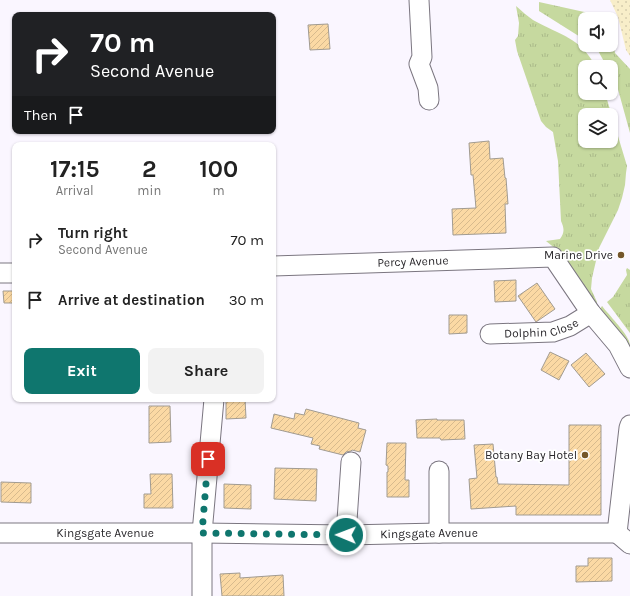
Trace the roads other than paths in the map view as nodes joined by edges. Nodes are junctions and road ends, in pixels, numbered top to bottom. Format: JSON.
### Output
{"nodes":[{"id":1,"x":419,"y":0,"type":"edge"},
{"id":2,"x":429,"y":100,"type":"dead end"},
{"id":3,"x":276,"y":266,"type":"edge"},
{"id":4,"x":0,"y":273,"type":"edge"},
{"id":5,"x":12,"y":273,"type":"edge"},
{"id":6,"x":590,"y":314,"type":"junction"},
{"id":7,"x":490,"y":334,"type":"dead end"},
{"id":8,"x":630,"y":368,"type":"edge"},
{"id":9,"x":214,"y":402,"type":"edge"},
{"id":10,"x":630,"y":425,"type":"edge"},
{"id":11,"x":351,"y":462,"type":"dead end"},
{"id":12,"x":440,"y":468,"type":"dead end"},
{"id":13,"x":0,"y":533,"type":"edge"},
{"id":14,"x":202,"y":533,"type":"junction"},
{"id":15,"x":439,"y":533,"type":"junction"},
{"id":16,"x":346,"y":535,"type":"junction"},
{"id":17,"x":624,"y":538,"type":"edge"},
{"id":18,"x":202,"y":596,"type":"edge"}],
"edges":[{"from":1,"to":2,"type":"street"},
{"from":3,"to":6,"type":"street","name":"Percy Avenue"},
{"from":4,"to":5,"type":"street"},
{"from":6,"to":7,"type":"street","name":"Dolphin Close"},
{"from":6,"to":8,"type":"street"},
{"from":9,"to":14,"type":"street"},
{"from":10,"to":17,"type":"street"},
{"from":11,"to":16,"type":"street"},
{"from":12,"to":15,"type":"street"},
{"from":13,"to":14,"type":"street","name":"Kingsgate Avenue"},
{"from":14,"to":16,"type":"street","name":"Kingsgate Avenue"},
{"from":14,"to":18,"type":"street"},
{"from":15,"to":16,"type":"street","name":"Kingsgate Avenue"},
{"from":15,"to":17,"type":"street","name":"Kingsgate Avenue"}]}
